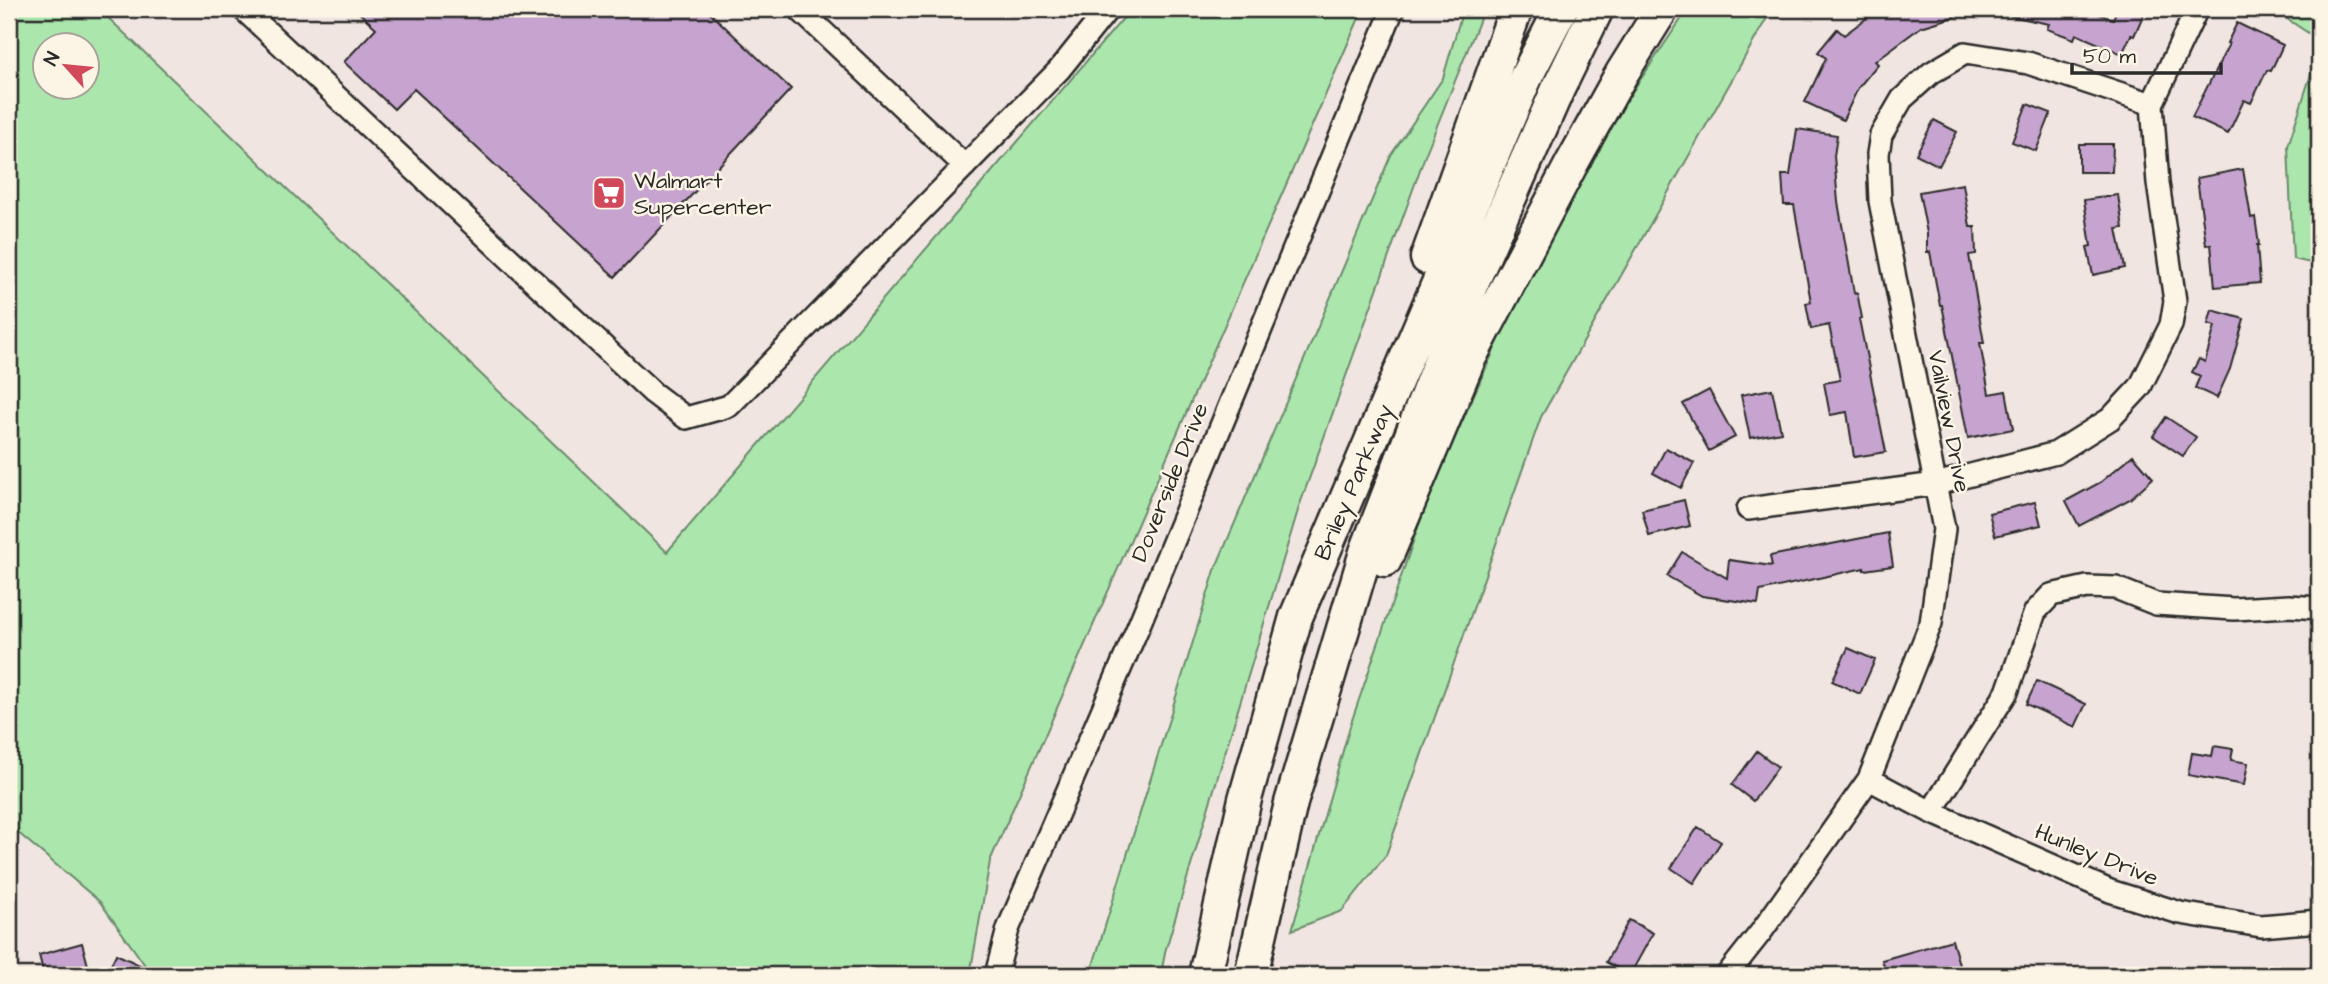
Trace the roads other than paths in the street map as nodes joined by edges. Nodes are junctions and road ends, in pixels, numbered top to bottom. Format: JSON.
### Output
{"nodes":[{"id":1,"x":243,"y":9,"type":"edge"},
{"id":2,"x":799,"y":9,"type":"edge"},
{"id":3,"x":1108,"y":9,"type":"edge"},
{"id":4,"x":1393,"y":9,"type":"edge"},
{"id":5,"x":1516,"y":9,"type":"edge"},
{"id":6,"x":1561,"y":9,"type":"edge"},
{"id":7,"x":1597,"y":9,"type":"edge"},
{"id":8,"x":1662,"y":9,"type":"edge"},
{"id":9,"x":2197,"y":9,"type":"edge"},
{"id":10,"x":2152,"y":104,"type":"junction"},
{"id":11,"x":965,"y":166,"type":"junction"},
{"id":12,"x":1936,"y":484,"type":"junction"},
{"id":13,"x":1748,"y":509,"type":"dead end"},
{"id":14,"x":2319,"y":608,"type":"edge"},
{"id":15,"x":1296,"y":617,"type":"junction"},
{"id":16,"x":1869,"y":779,"type":"junction"},
{"id":17,"x":1291,"y":803,"type":"junction"},
{"id":18,"x":1931,"y":812,"type":"junction"},
{"id":19,"x":2319,"y":920,"type":"edge"},
{"id":20,"x":996,"y":975,"type":"edge"},
{"id":21,"x":1205,"y":975,"type":"edge"},
{"id":22,"x":1251,"y":975,"type":"edge"},
{"id":23,"x":1727,"y":975,"type":"edge"}],
"edges":[{"from":1,"to":11,"type":"street"},
{"from":2,"to":11,"type":"street"},
{"from":3,"to":11,"type":"street"},
{"from":4,"to":20,"type":"street","name":"Doverside Drive"},
{"from":5,"to":15,"type":"highway"},
{"from":6,"to":15,"type":"highway","name":"Briley Parkway"},
{"from":7,"to":17,"type":"highway","name":"Briley Parkway"},
{"from":8,"to":17,"type":"highway"},
{"from":9,"to":10,"type":"street"},
{"from":10,"to":12,"type":"street"},
{"from":10,"to":12,"type":"street","name":"Vailview Drive"},
{"from":12,"to":13,"type":"street"},
{"from":12,"to":16,"type":"street","name":"Vailview Drive"},
{"from":14,"to":18,"type":"street"},
{"from":15,"to":21,"type":"highway","name":"Briley Parkway"},
{"from":16,"to":18,"type":"street","name":"Hunley Drive"},
{"from":16,"to":23,"type":"street","name":"Vailview Drive"},
{"from":17,"to":22,"type":"highway","name":"Briley Parkway"},
{"from":18,"to":19,"type":"street","name":"Hunley Drive"}]}
